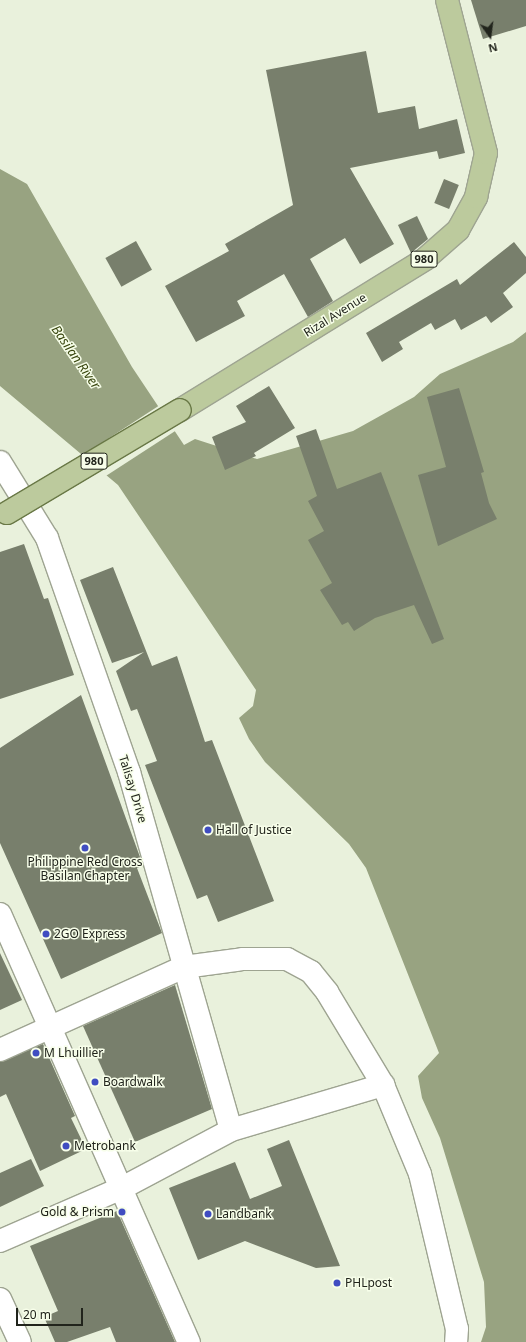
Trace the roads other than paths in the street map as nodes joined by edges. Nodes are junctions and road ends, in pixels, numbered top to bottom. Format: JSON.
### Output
{"nodes":[{"id":1,"x":447,"y":0,"type":"edge"},
{"id":2,"x":0,"y":462,"type":"edge"},
{"id":3,"x":3,"y":515,"type":"edge"},
{"id":4,"x":0,"y":914,"type":"edge"},
{"id":5,"x":184,"y":967,"type":"junction"},
{"id":6,"x":50,"y":1028,"type":"junction"},
{"id":7,"x":0,"y":1050,"type":"edge"},
{"id":8,"x":383,"y":1085,"type":"junction"},
{"id":9,"x":231,"y":1130,"type":"junction"},
{"id":10,"x":124,"y":1187,"type":"junction"},
{"id":11,"x":0,"y":1241,"type":"edge"},
{"id":12,"x":0,"y":1299,"type":"edge"},
{"id":13,"x":20,"y":1342,"type":"edge"},
{"id":14,"x":189,"y":1342,"type":"edge"},
{"id":15,"x":456,"y":1342,"type":"edge"}],
"edges":[{"from":1,"to":3,"type":"main road","name":"Rizal Avenue","number":"980","bridge":true},
{"from":2,"to":5,"type":"street","name":"Talisay Drive"},
{"from":4,"to":6,"type":"street"},
{"from":5,"to":6,"type":"street"},
{"from":5,"to":8,"type":"street"},
{"from":5,"to":9,"type":"street","name":"Talisay Drive"},
{"from":6,"to":7,"type":"street"},
{"from":6,"to":10,"type":"street"},
{"from":8,"to":9,"type":"street"},
{"from":8,"to":15,"type":"street"},
{"from":9,"to":10,"type":"street"},
{"from":10,"to":11,"type":"street"},
{"from":10,"to":14,"type":"street"},
{"from":12,"to":13,"type":"street"}]}
